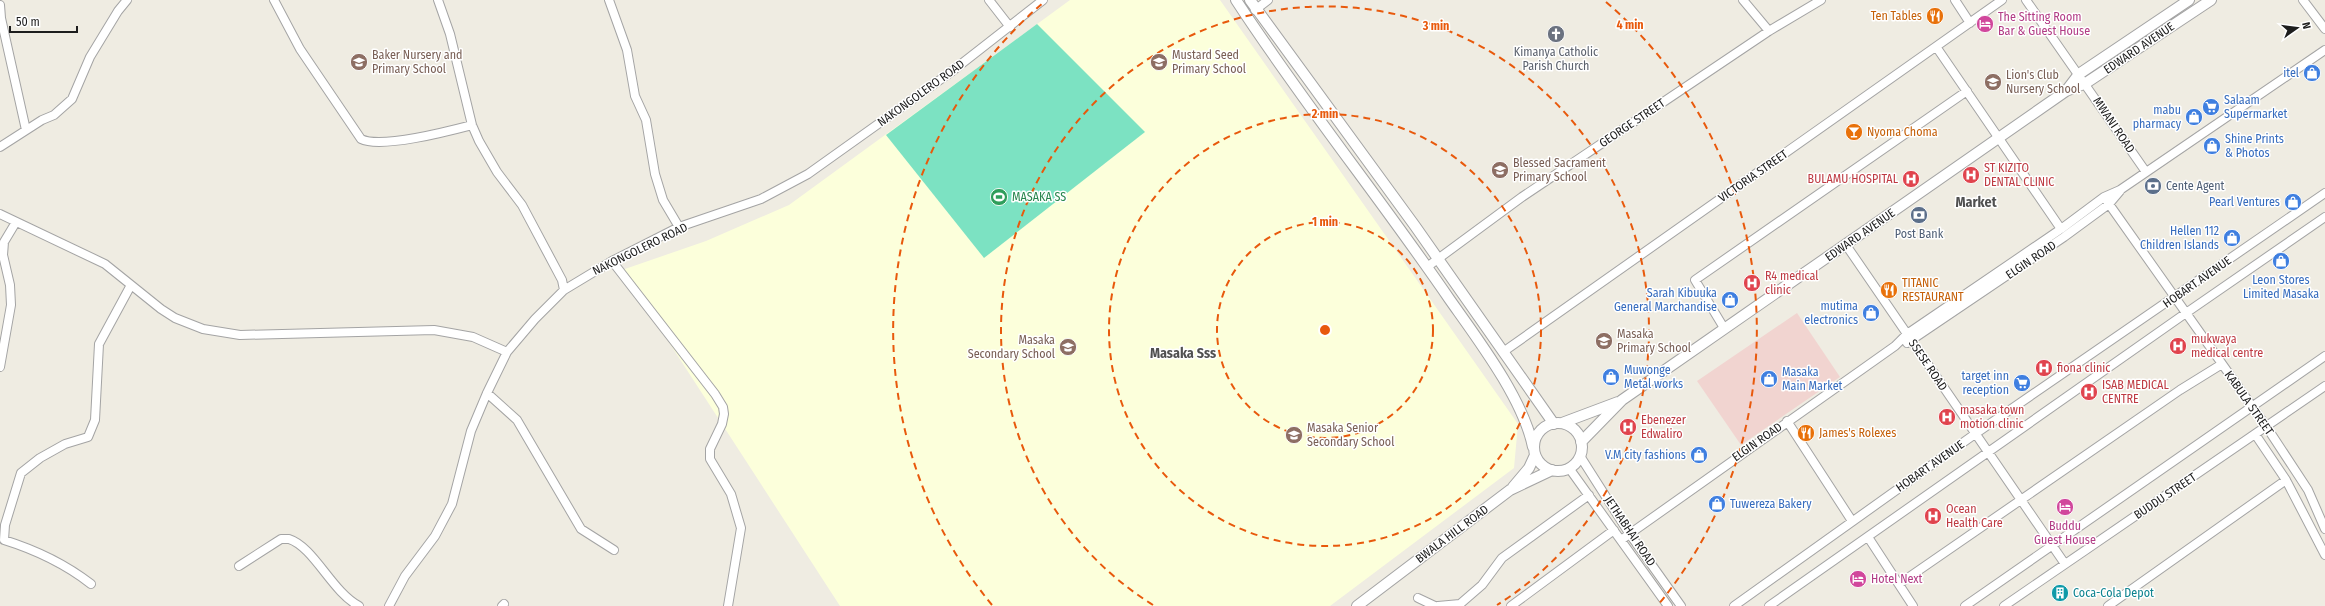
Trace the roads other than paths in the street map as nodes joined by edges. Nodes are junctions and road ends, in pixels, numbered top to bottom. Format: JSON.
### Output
{"nodes":[{"id":1,"x":127,"y":0,"type":"edge"},
{"id":2,"x":274,"y":0,"type":"edge"},
{"id":3,"x":438,"y":0,"type":"edge"},
{"id":4,"x":609,"y":0,"type":"edge"},
{"id":5,"x":989,"y":0,"type":"edge"},
{"id":6,"x":1043,"y":0,"type":"edge"},
{"id":7,"x":1236,"y":0,"type":"edge"},
{"id":8,"x":1250,"y":0,"type":"edge"},
{"id":9,"x":1268,"y":0,"type":"edge"},
{"id":10,"x":1743,"y":0,"type":"edge"},
{"id":11,"x":1821,"y":0,"type":"edge"},
{"id":12,"x":1955,"y":0,"type":"edge"},
{"id":13,"x":2002,"y":0,"type":"edge"},
{"id":14,"x":2026,"y":0,"type":"edge"},
{"id":15,"x":2189,"y":0,"type":"edge"},
{"id":16,"x":2210,"y":0,"type":"edge"},
{"id":17,"x":2303,"y":0,"type":"edge"},
{"id":18,"x":0,"y":5,"type":"edge"},
{"id":19,"x":1255,"y":10,"type":"junction"},
{"id":20,"x":1970,"y":23,"type":"junction"},
{"id":21,"x":1010,"y":27,"type":"junction"},
{"id":22,"x":2325,"y":29,"type":"edge"},
{"id":23,"x":1769,"y":31,"type":"junction"},
{"id":24,"x":1937,"y":48,"type":"junction"},
{"id":25,"x":2325,"y":50,"type":"edge"},
{"id":26,"x":2079,"y":74,"type":"junction"},
{"id":27,"x":2086,"y":83,"type":"junction"},
{"id":28,"x":1967,"y":91,"type":"junction"},
{"id":29,"x":2066,"y":91,"type":"junction"},
{"id":30,"x":472,"y":125,"type":"junction"},
{"id":31,"x":26,"y":130,"type":"junction"},
{"id":32,"x":1999,"y":139,"type":"junction"},
{"id":33,"x":0,"y":147,"type":"edge"},
{"id":34,"x":2146,"y":172,"type":"junction"},
{"id":35,"x":2120,"y":190,"type":"junction"},
{"id":36,"x":2325,"y":193,"type":"edge"},
{"id":37,"x":2104,"y":197,"type":"junction"},
{"id":38,"x":2109,"y":204,"type":"junction"},
{"id":39,"x":0,"y":214,"type":"edge"},
{"id":40,"x":2325,"y":217,"type":"edge"},
{"id":41,"x":16,"y":222,"type":"junction"},
{"id":42,"x":680,"y":228,"type":"junction"},
{"id":43,"x":2061,"y":229,"type":"junction"},
{"id":44,"x":1846,"y":245,"type":"junction"},
{"id":45,"x":1438,"y":259,"type":"junction"},
{"id":46,"x":612,"y":260,"type":"junction"},
{"id":47,"x":1427,"y":267,"type":"junction"},
{"id":48,"x":131,"y":285,"type":"junction"},
{"id":49,"x":564,"y":290,"type":"junction"},
{"id":50,"x":2176,"y":297,"type":"junction"},
{"id":51,"x":2186,"y":312,"type":"junction"},
{"id":52,"x":1724,"y":328,"type":"junction"},
{"id":53,"x":1909,"y":338,"type":"junction"},
{"id":54,"x":507,"y":352,"type":"junction"},
{"id":55,"x":1503,"y":352,"type":"junction"},
{"id":56,"x":2325,"y":356,"type":"edge"},
{"id":57,"x":2222,"y":364,"type":"junction"},
{"id":58,"x":0,"y":366,"type":"edge"},
{"id":59,"x":2325,"y":386,"type":"edge"},
{"id":60,"x":487,"y":393,"type":"junction"},
{"id":61,"x":1622,"y":400,"type":"junction"},
{"id":62,"x":2252,"y":407,"type":"junction"},
{"id":63,"x":1787,"y":421,"type":"junction"},
{"id":64,"x":1558,"y":423,"type":"junction"},
{"id":65,"x":2266,"y":426,"type":"junction"},
{"id":66,"x":1975,"y":434,"type":"junction"},
{"id":67,"x":2255,"y":434,"type":"junction"},
{"id":68,"x":1582,"y":442,"type":"junction"},
{"id":69,"x":1534,"y":451,"type":"junction"},
{"id":70,"x":1988,"y":451,"type":"junction"},
{"id":71,"x":1580,"y":456,"type":"junction"},
{"id":72,"x":1569,"y":468,"type":"junction"},
{"id":73,"x":1552,"y":470,"type":"junction"},
{"id":74,"x":2286,"y":480,"type":"junction"},
{"id":75,"x":1510,"y":490,"type":"junction"},
{"id":76,"x":1589,"y":495,"type":"junction"},
{"id":77,"x":2022,"y":500,"type":"junction"},
{"id":78,"x":1852,"y":521,"type":"junction"},
{"id":79,"x":2325,"y":529,"type":"edge"},
{"id":80,"x":1614,"y":530,"type":"junction"},
{"id":81,"x":1629,"y":533,"type":"junction"},
{"id":82,"x":1868,"y":537,"type":"junction"},
{"id":83,"x":1621,"y":540,"type":"junction"},
{"id":84,"x":2052,"y":545,"type":"junction"},
{"id":85,"x":614,"y":550,"type":"dead end"},
{"id":86,"x":2325,"y":554,"type":"edge"},
{"id":87,"x":2065,"y":564,"type":"junction"},
{"id":88,"x":239,"y":566,"type":"dead end"},
{"id":89,"x":91,"y":584,"type":"dead end"},
{"id":90,"x":1898,"y":584,"type":"junction"},
{"id":91,"x":1418,"y":598,"type":"dead end"},
{"id":92,"x":359,"y":606,"type":"edge"},
{"id":93,"x":389,"y":606,"type":"edge"},
{"id":94,"x":728,"y":606,"type":"edge"},
{"id":95,"x":1358,"y":606,"type":"edge"},
{"id":96,"x":1434,"y":606,"type":"edge"},
{"id":97,"x":1438,"y":606,"type":"edge"},
{"id":98,"x":1511,"y":606,"type":"edge"},
{"id":99,"x":1668,"y":606,"type":"edge"},
{"id":100,"x":1680,"y":606,"type":"edge"},
{"id":101,"x":1734,"y":606,"type":"edge"},
{"id":102,"x":1769,"y":606,"type":"edge"},
{"id":103,"x":1913,"y":606,"type":"edge"},
{"id":104,"x":1965,"y":606,"type":"edge"},
{"id":105,"x":2004,"y":606,"type":"edge"},
{"id":106,"x":2108,"y":606,"type":"edge"}],
"edges":[{"from":1,"to":31,"type":"street"},
{"from":2,"to":30,"type":"street"},
{"from":3,"to":30,"type":"street"},
{"from":4,"to":42,"type":"street"},
{"from":5,"to":21,"type":"street"},
{"from":6,"to":21,"type":"street","name":"NAKONGOLERO ROAD"},
{"from":7,"to":47,"type":"street"},
{"from":8,"to":19,"type":"street"},
{"from":9,"to":19,"type":"street"},
{"from":10,"to":23,"type":"street"},
{"from":11,"to":23,"type":"street","name":"GEORGE STREET"},
{"from":12,"to":20,"type":"street"},
{"from":13,"to":20,"type":"street","name":"VICTORIA STREET"},
{"from":14,"to":26,"type":"street","name":"MWANI ROAD"},
{"from":15,"to":26,"type":"street","name":"EDWARD AVENUE"},
{"from":16,"to":27,"type":"street","name":"EDWARD AVENUE"},
{"from":17,"to":22,"type":"street"},
{"from":18,"to":31,"type":"street"},
{"from":19,"to":45,"type":"street"},
{"from":20,"to":24,"type":"street","name":"VICTORIA STREET"},
{"from":21,"to":42,"type":"street","name":"NAKONGOLERO ROAD"},
{"from":23,"to":45,"type":"street","name":"GEORGE STREET"},
{"from":24,"to":28,"type":"street"},
{"from":24,"to":55,"type":"street","name":"VICTORIA STREET"},
{"from":25,"to":34,"type":"street","name":"ELGIN ROAD"},
{"from":26,"to":27,"type":"street","name":"MWANI ROAD"},
{"from":26,"to":29,"type":"street","name":"EDWARD AVENUE"},
{"from":27,"to":29,"type":"street","name":"EDWARD AVENUE"},
{"from":27,"to":34,"type":"street","name":"MWANI ROAD"},
{"from":28,"to":32,"type":"street"},
{"from":28,"to":52,"type":"street"},
{"from":29,"to":32,"type":"street","name":"EDWARD AVENUE"},
{"from":30,"to":49,"type":"street"},
{"from":31,"to":33,"type":"street"},
{"from":32,"to":43,"type":"street"},
{"from":32,"to":44,"type":"street","name":"EDWARD AVENUE"},
{"from":34,"to":35,"type":"street","name":"ELGIN ROAD"},
{"from":35,"to":37,"type":"street","name":"ELGIN ROAD"},
{"from":35,"to":38,"type":"street","name":"ELGIN ROAD"},
{"from":36,"to":50,"type":"street","name":"HOBART AVENUE"},
{"from":37,"to":38,"type":"street","name":"KABULA STREET"},
{"from":37,"to":43,"type":"street","name":"ELGIN ROAD"},
{"from":38,"to":50,"type":"street","name":"KABULA STREET"},
{"from":38,"to":53,"type":"street","name":"ELGIN ROAD"},
{"from":39,"to":41,"type":"street"},
{"from":40,"to":51,"type":"street","name":"HOBART AVENUE"},
{"from":41,"to":48,"type":"street"},
{"from":41,"to":58,"type":"street"},
{"from":42,"to":46,"type":"street","name":"NAKONGOLERO ROAD"},
{"from":43,"to":53,"type":"street","name":"ELGIN ROAD"},
{"from":44,"to":52,"type":"street","name":"EDWARD AVENUE"},
{"from":44,"to":53,"type":"street","name":"SSESE ROAD"},
{"from":45,"to":47,"type":"street","name":"GEORGE STREET"},
{"from":45,"to":55,"type":"street"},
{"from":46,"to":49,"type":"street","name":"NAKONGOLERO ROAD"},
{"from":46,"to":94,"type":"street"},
{"from":47,"to":69,"type":"street"},
{"from":48,"to":54,"type":"street"},
{"from":48,"to":89,"type":"street"},
{"from":49,"to":54,"type":"street","name":"NAKONGOLERO ROAD"},
{"from":50,"to":51,"type":"street","name":"KABULA STREET"},
{"from":50,"to":66,"type":"street","name":"HOBART AVENUE"},
{"from":51,"to":57,"type":"street","name":"KABULA STREET"},
{"from":51,"to":70,"type":"street","name":"HOBART AVENUE"},
{"from":52,"to":61,"type":"street","name":"EDWARD AVENUE"},
{"from":53,"to":63,"type":"street","name":"ELGIN ROAD"},
{"from":53,"to":66,"type":"street","name":"SSESE ROAD"},
{"from":54,"to":60,"type":"street","name":"NAKONGOLERO ROAD"},
{"from":55,"to":64,"type":"street"},
{"from":56,"to":62,"type":"street"},
{"from":57,"to":62,"type":"street","name":"KABULA STREET"},
{"from":57,"to":77,"type":"street"},
{"from":59,"to":65,"type":"street","name":"BUDDU STREET"},
{"from":60,"to":85,"type":"street"},
{"from":60,"to":93,"type":"street","name":"NAKONGOLERO ROAD"},
{"from":61,"to":64,"type":"street"},
{"from":61,"to":68,"type":"street","name":"EDWARD AVENUE"},
{"from":62,"to":65,"type":"street","name":"KABULA STREET"},
{"from":62,"to":84,"type":"street"},
{"from":63,"to":78,"type":"street"},
{"from":63,"to":81,"type":"street","name":"ELGIN ROAD"},
{"from":64,"to":68,"type":"street"},
{"from":64,"to":69,"type":"street"},
{"from":65,"to":67,"type":"street","name":"BUDDU STREET"},
{"from":65,"to":79,"type":"street","name":"KABULA STREET"},
{"from":66,"to":70,"type":"street","name":"SSESE ROAD"},
{"from":66,"to":78,"type":"street","name":"HOBART AVENUE"},
{"from":67,"to":74,"type":"street"},
{"from":67,"to":87,"type":"street","name":"BUDDU STREET"},
{"from":68,"to":71,"type":"street"},
{"from":69,"to":73,"type":"street"},
{"from":69,"to":75,"type":"street"},
{"from":70,"to":77,"type":"street","name":"SSESE ROAD"},
{"from":70,"to":82,"type":"street","name":"HOBART AVENUE"},
{"from":71,"to":72,"type":"street"},
{"from":71,"to":81,"type":"street","name":"JETHABHAI ROAD"},
{"from":72,"to":73,"type":"street"},
{"from":72,"to":76,"type":"street","name":"JETHABHAI ROAD"},
{"from":73,"to":75,"type":"street","name":"BWALA HILL ROAD"},
{"from":74,"to":86,"type":"street"},
{"from":74,"to":106,"type":"street"},
{"from":75,"to":95,"type":"street","name":"BWALA HILL ROAD"},
{"from":76,"to":80,"type":"street","name":"JETHABHAI ROAD"},
{"from":76,"to":97,"type":"street"},
{"from":77,"to":84,"type":"street","name":"SSESE ROAD"},
{"from":77,"to":90,"type":"street"},
{"from":78,"to":101,"type":"street","name":"HOBART AVENUE"},
{"from":80,"to":83,"type":"street","name":"JETHABHAI ROAD"},
{"from":80,"to":98,"type":"street"},
{"from":81,"to":83,"type":"street","name":"ELGIN ROAD"},
{"from":81,"to":100,"type":"street","name":"JETHABHAI ROAD"},
{"from":82,"to":90,"type":"street"},
{"from":82,"to":102,"type":"street","name":"HOBART AVENUE"},
{"from":83,"to":99,"type":"street","name":"JETHABHAI ROAD"},
{"from":84,"to":87,"type":"street","name":"SSESE ROAD"},
{"from":84,"to":104,"type":"street"},
{"from":87,"to":105,"type":"street","name":"BUDDU STREET"},
{"from":88,"to":92,"type":"street"},
{"from":90,"to":103,"type":"street"},
{"from":91,"to":96,"type":"street"}]}
